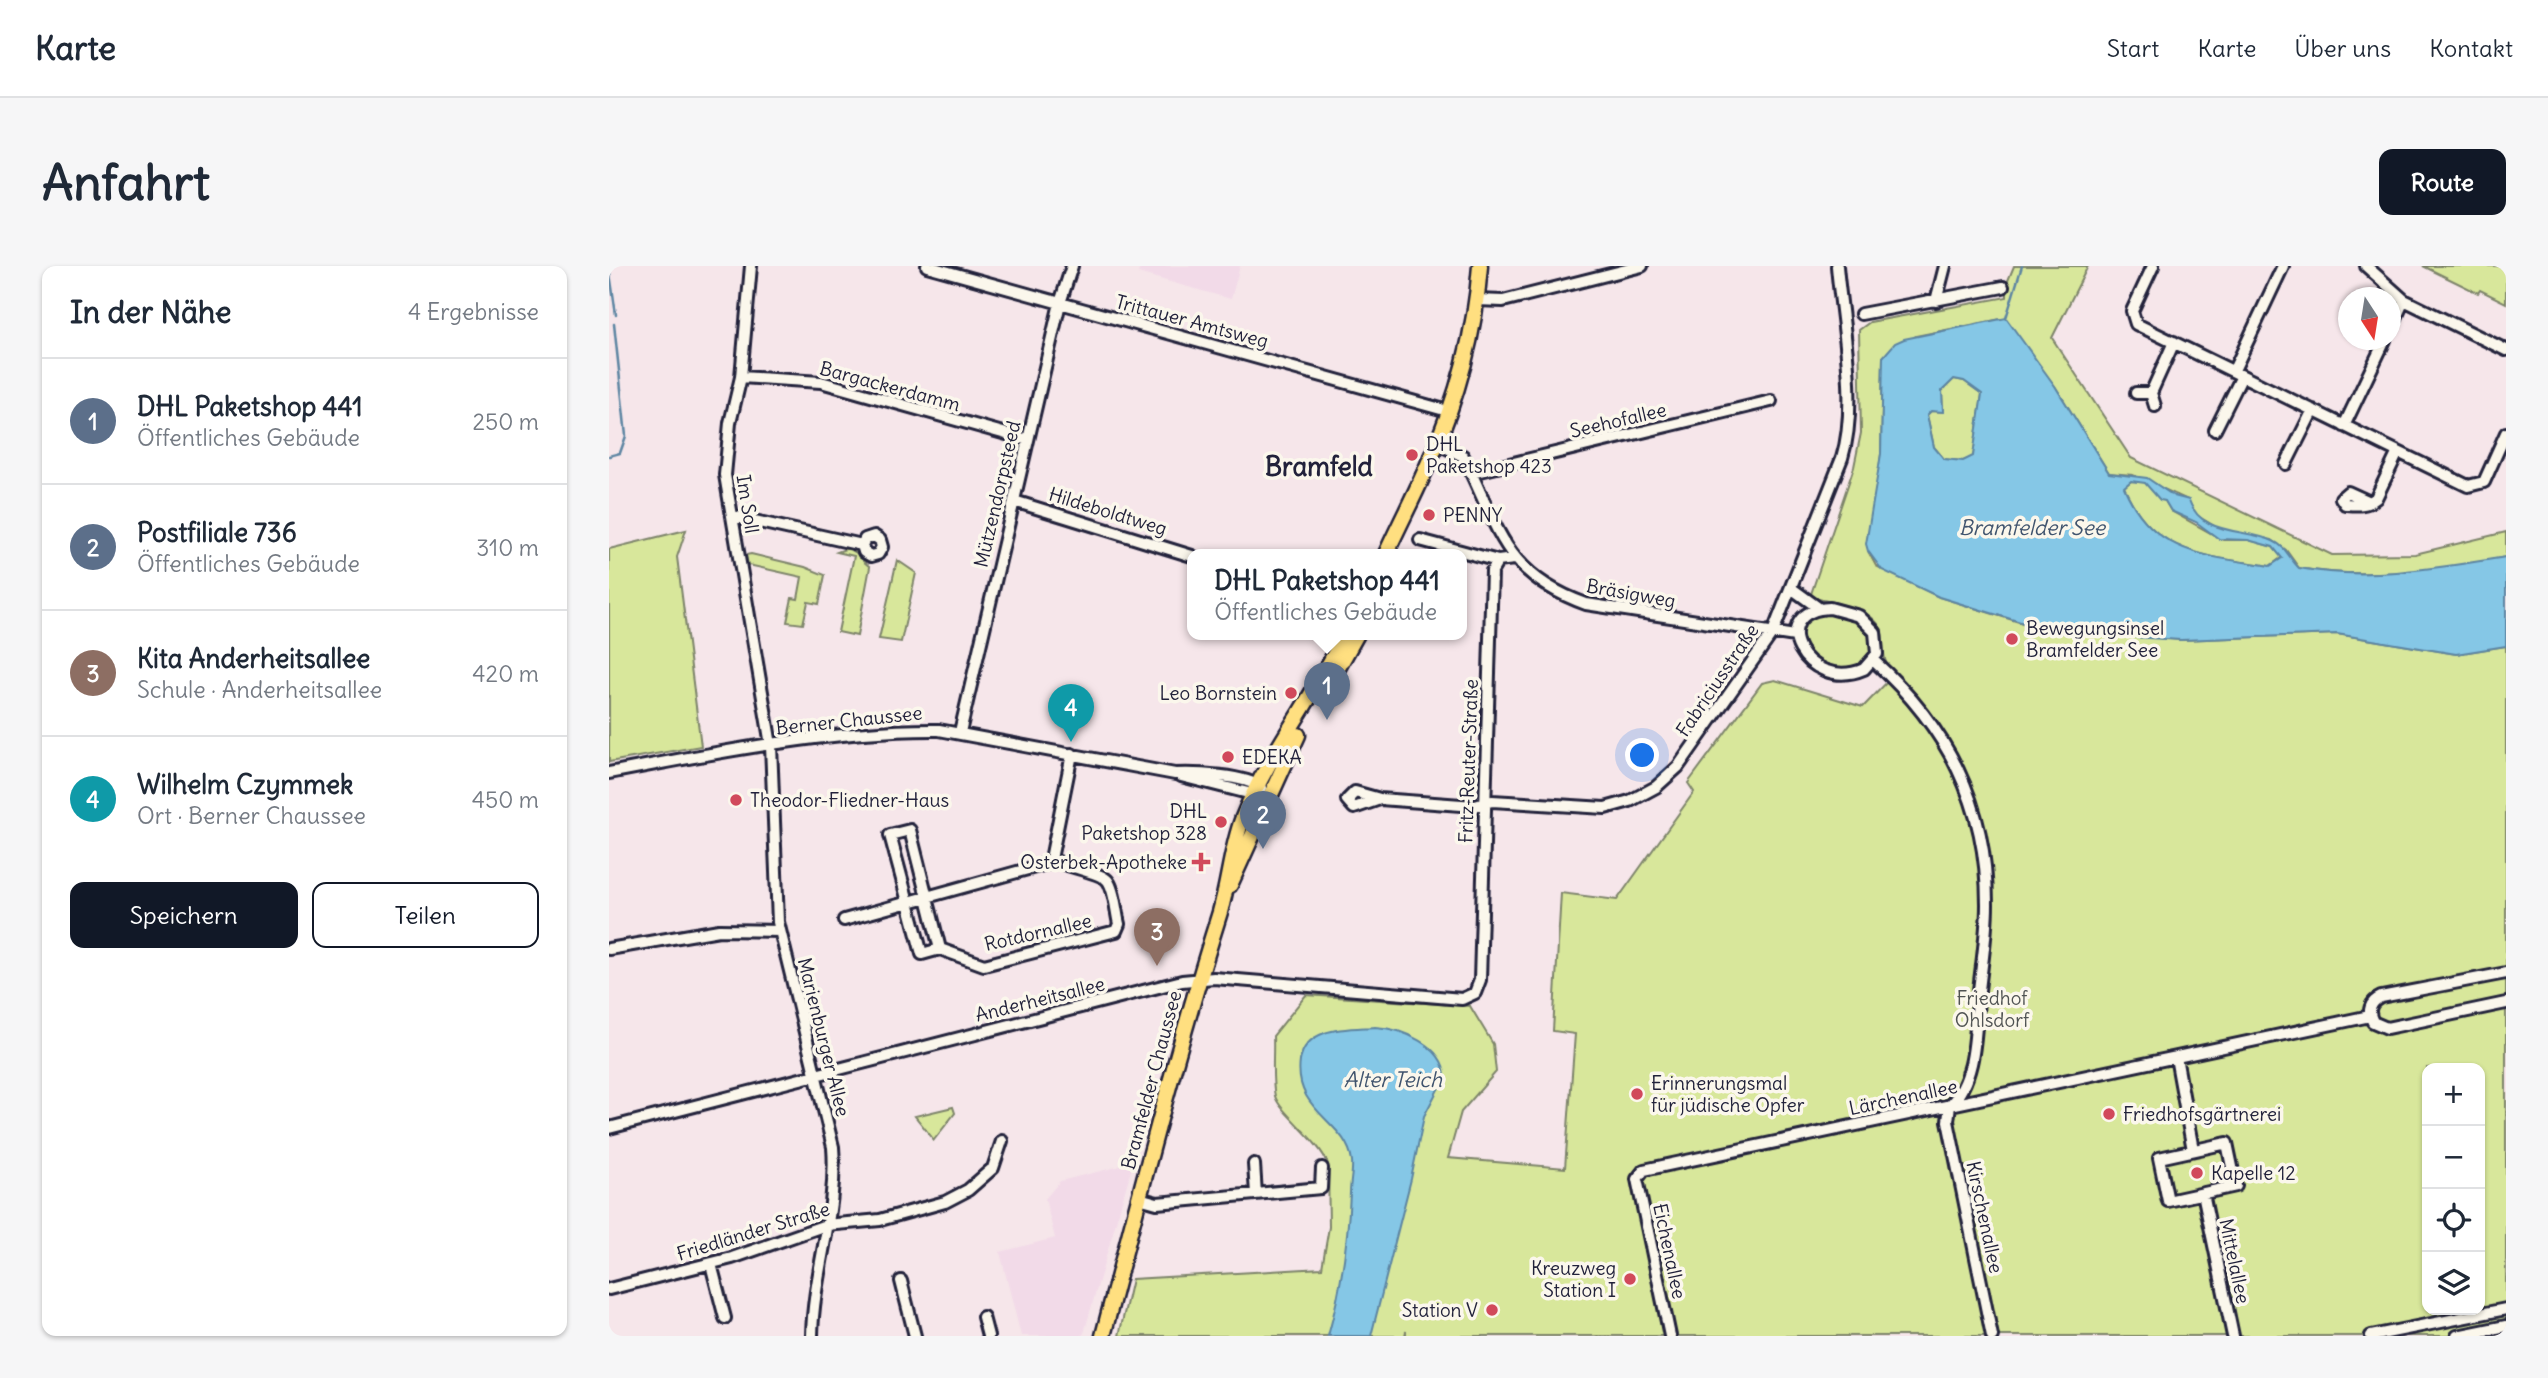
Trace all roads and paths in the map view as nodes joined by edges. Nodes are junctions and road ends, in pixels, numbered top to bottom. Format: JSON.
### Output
{"nodes":[{"id":1,"x":751,"y":266,"type":"edge"},
{"id":2,"x":927,"y":266,"type":"edge"},
{"id":3,"x":1072,"y":266,"type":"edge"},
{"id":4,"x":1480,"y":266,"type":"edge"},
{"id":5,"x":1642,"y":266,"type":"edge"},
{"id":6,"x":1837,"y":266,"type":"edge"},
{"id":7,"x":1945,"y":266,"type":"edge"},
{"id":8,"x":2153,"y":266,"type":"edge"},
{"id":9,"x":2283,"y":266,"type":"edge"},
{"id":10,"x":2366,"y":266,"type":"edge"},
{"id":11,"x":2003,"y":287,"type":"dead end"},
{"id":12,"x":1477,"y":300,"type":"junction"},
{"id":13,"x":2404,"y":300,"type":"junction"},
{"id":14,"x":1936,"y":301,"type":"junction"},
{"id":15,"x":1060,"y":303,"type":"junction"},
{"id":16,"x":2401,"y":307,"type":"edge"},
{"id":17,"x":1861,"y":314,"type":"dead end"},
{"id":18,"x":2174,"y":342,"type":"junction"},
{"id":19,"x":2380,"y":350,"type":"edge"},
{"id":20,"x":2506,"y":350,"type":"edge"},
{"id":21,"x":2238,"y":373,"type":"junction"},
{"id":22,"x":740,"y":377,"type":"junction"},
{"id":23,"x":2136,"y":393,"type":"dead end"},
{"id":24,"x":2151,"y":393,"type":"junction"},
{"id":25,"x":1771,"y":401,"type":"dead end"},
{"id":26,"x":2155,"y":406,"type":"dead end"},
{"id":27,"x":2313,"y":410,"type":"junction"},
{"id":28,"x":1448,"y":411,"type":"junction"},
{"id":29,"x":2344,"y":426,"type":"junction"},
{"id":30,"x":2215,"y":430,"type":"dead end"},
{"id":31,"x":2506,"y":433,"type":"edge"},
{"id":32,"x":1028,"y":440,"type":"junction"},
{"id":33,"x":1437,"y":443,"type":"junction"},
{"id":34,"x":2398,"y":452,"type":"junction"},
{"id":35,"x":2286,"y":464,"type":"dead end"},
{"id":36,"x":1472,"y":473,"type":"junction"},
{"id":37,"x":1014,"y":501,"type":"junction"},
{"id":38,"x":2370,"y":502,"type":"dead end"},
{"id":39,"x":732,"y":516,"type":"junction"},
{"id":40,"x":1420,"y":540,"type":"dead end"},
{"id":41,"x":862,"y":545,"type":"dead end"},
{"id":42,"x":1388,"y":549,"type":"edge"},
{"id":43,"x":1453,"y":549,"type":"edge"},
{"id":44,"x":1467,"y":553,"type":"edge"},
{"id":45,"x":1187,"y":554,"type":"edge"},
{"id":46,"x":1514,"y":559,"type":"junction"},
{"id":47,"x":1498,"y":561,"type":"junction"},
{"id":48,"x":1791,"y":588,"type":"junction"},
{"id":49,"x":1820,"y":609,"type":"junction"},
{"id":50,"x":1773,"y":632,"type":"junction"},
{"id":51,"x":1795,"y":636,"type":"junction"},
{"id":52,"x":1342,"y":640,"type":"edge"},
{"id":53,"x":1353,"y":640,"type":"edge"},
{"id":54,"x":1874,"y":661,"type":"junction"},
{"id":55,"x":960,"y":732,"type":"junction"},
{"id":56,"x":771,"y":746,"type":"junction"},
{"id":57,"x":1072,"y":754,"type":"junction"},
{"id":58,"x":609,"y":773,"type":"edge"},
{"id":59,"x":1255,"y":790,"type":"junction"},
{"id":60,"x":1268,"y":797,"type":"junction"},
{"id":61,"x":1380,"y":799,"type":"dead end"},
{"id":62,"x":1483,"y":803,"type":"junction"},
{"id":63,"x":1051,"y":859,"type":"junction"},
{"id":64,"x":1226,"y":893,"type":"junction"},
{"id":65,"x":927,"y":897,"type":"junction"},
{"id":66,"x":908,"y":902,"type":"junction"},
{"id":67,"x":844,"y":920,"type":"dead end"},
{"id":68,"x":780,"y":931,"type":"junction"},
{"id":69,"x":609,"y":949,"type":"edge"},
{"id":70,"x":940,"y":949,"type":"junction"},
{"id":71,"x":2505,"y":970,"type":"edge"},
{"id":72,"x":1199,"y":979,"type":"junction"},
{"id":73,"x":1480,"y":980,"type":"joint"},
{"id":74,"x":2506,"y":1003,"type":"edge"},
{"id":75,"x":2370,"y":1016,"type":"junction"},
{"id":76,"x":2176,"y":1057,"type":"junction"},
{"id":77,"x":817,"y":1074,"type":"junction"},
{"id":78,"x":1950,"y":1105,"type":"junction"},
{"id":79,"x":609,"y":1128,"type":"edge"},
{"id":80,"x":1002,"y":1142,"type":"dead end"},
{"id":81,"x":2193,"y":1150,"type":"junction"},
{"id":82,"x":1254,"y":1164,"type":"dead end"},
{"id":83,"x":1322,"y":1168,"type":"dead end"},
{"id":84,"x":1638,"y":1174,"type":"joint"},
{"id":85,"x":1256,"y":1194,"type":"junction"},
{"id":86,"x":2203,"y":1194,"type":"junction"},
{"id":87,"x":1139,"y":1198,"type":"junction"},
{"id":88,"x":826,"y":1225,"type":"junction"},
{"id":89,"x":711,"y":1264,"type":"junction"},
{"id":90,"x":901,"y":1281,"type":"dead end"},
{"id":91,"x":609,"y":1289,"type":"edge"},
{"id":92,"x":2506,"y":1309,"type":"edge"},
{"id":93,"x":983,"y":1317,"type":"dead end"},
{"id":94,"x":725,"y":1318,"type":"dead end"},
{"id":95,"x":2458,"y":1319,"type":"junction"},
{"id":96,"x":2506,"y":1326,"type":"edge"},
{"id":97,"x":812,"y":1336,"type":"edge"},
{"id":98,"x":915,"y":1336,"type":"edge"},
{"id":99,"x":988,"y":1336,"type":"edge"},
{"id":100,"x":1103,"y":1336,"type":"edge"},
{"id":101,"x":1670,"y":1336,"type":"edge"},
{"id":102,"x":1992,"y":1336,"type":"edge"},
{"id":103,"x":2233,"y":1336,"type":"edge"},
{"id":104,"x":2371,"y":1336,"type":"edge"},
{"id":105,"x":2459,"y":1336,"type":"edge"}],
"edges":[{"from":1,"to":22,"type":"street","name":"Im Soll"},
{"from":2,"to":15,"type":"street","name":"Trittauer Amtsweg"},
{"from":3,"to":15,"type":"street","name":"Mützendorpsteed"},
{"from":4,"to":12,"type":"main road"},
{"from":5,"to":12,"type":"street"},
{"from":6,"to":48,"type":"street","name":"Fabriciusstraße"},
{"from":7,"to":14,"type":"street"},
{"from":8,"to":18,"type":"street"},
{"from":9,"to":21,"type":"street"},
{"from":10,"to":13,"type":"street"},
{"from":11,"to":14,"type":"street"},
{"from":12,"to":28,"type":"main road"},
{"from":13,"to":16,"type":"street"},
{"from":13,"to":20,"type":"street"},
{"from":14,"to":17,"type":"street"},
{"from":15,"to":28,"type":"street","name":"Trittauer Amtsweg"},
{"from":15,"to":32,"type":"street","name":"Mützendorpsteed"},
{"from":18,"to":21,"type":"street"},
{"from":18,"to":24,"type":"street"},
{"from":19,"to":29,"type":"street"},
{"from":21,"to":27,"type":"street"},
{"from":21,"to":30,"type":"street"},
{"from":22,"to":32,"type":"street","name":"Bargackerdamm"},
{"from":22,"to":39,"type":"street","name":"Im Soll"},
{"from":23,"to":24,"type":"street"},
{"from":24,"to":26,"type":"street"},
{"from":25,"to":36,"type":"street","name":"Seehofallee"},
{"from":27,"to":29,"type":"street"},
{"from":27,"to":35,"type":"street"},
{"from":28,"to":33,"type":"main road"},
{"from":29,"to":34,"type":"street"},
{"from":31,"to":34,"type":"street"},
{"from":32,"to":37,"type":"street","name":"Mützendorpsteed"},
{"from":33,"to":36,"type":"street","name":"Bräsigweg"},
{"from":33,"to":42,"type":"main road"},
{"from":34,"to":38,"type":"street"},
{"from":36,"to":46,"type":"street","name":"Bräsigweg"},
{"from":37,"to":45,"type":"street","name":"Hildeboldtweg"},
{"from":37,"to":55,"type":"street","name":"Mützendorpsteed"},
{"from":39,"to":41,"type":"street"},
{"from":39,"to":56,"type":"street","name":"Im Soll"},
{"from":40,"to":43,"type":"street"},
{"from":44,"to":47,"type":"street"},
{"from":46,"to":47,"type":"street"},
{"from":46,"to":50,"type":"street","name":"Bräsigweg"},
{"from":47,"to":62,"type":"street","name":"Fritz-Reuter-Straße"},
{"from":48,"to":49,"type":"street"},
{"from":48,"to":50,"type":"street","name":"Fabriciusstraße"},
{"from":49,"to":51,"type":"street"},
{"from":49,"to":54,"type":"street"},
{"from":50,"to":51,"type":"street","name":"Bräsigweg"},
{"from":50,"to":62,"type":"street","name":"Fabriciusstraße"},
{"from":51,"to":54,"type":"street"},
{"from":52,"to":59,"type":"main road","name":"Bramfelder Chaussee"},
{"from":53,"to":60,"type":"main road","name":"Bramfelder Chaussee"},
{"from":54,"to":78,"type":"street"},
{"from":55,"to":56,"type":"street","name":"Berner Chaussee"},
{"from":55,"to":57,"type":"street","name":"Berner Chaussee"},
{"from":56,"to":58,"type":"street","name":"Berner Chaussee"},
{"from":56,"to":68,"type":"street","name":"Marienburger Allee"},
{"from":57,"to":59,"type":"street","name":"Berner Chaussee"},
{"from":57,"to":63,"type":"street"},
{"from":59,"to":60,"type":"street"},
{"from":59,"to":64,"type":"main road","name":"Bramfelder Chaussee"},
{"from":60,"to":64,"type":"main road","name":"Bramfelder Chaussee"},
{"from":61,"to":62,"type":"street","name":"Fabriciusstraße"},
{"from":62,"to":73,"type":"street","name":"Fritz-Reuter-Straße"},
{"from":63,"to":65,"type":"street"},
{"from":63,"to":70,"type":"street","name":"Rotdornallee"},
{"from":64,"to":72,"type":"main road","name":"Bramfelder Chaussee"},
{"from":65,"to":66,"type":"street"},
{"from":65,"to":66,"type":"street","name":"Rotdornallee"},
{"from":65,"to":70,"type":"street","name":"Rotdornallee"},
{"from":66,"to":67,"type":"street"},
{"from":66,"to":70,"type":"street","name":"Rotdornallee"},
{"from":68,"to":69,"type":"street"},
{"from":68,"to":77,"type":"street","name":"Marienburger Allee"},
{"from":71,"to":75,"type":"street"},
{"from":72,"to":73,"type":"street","name":"Anderheitsallee"},
{"from":72,"to":77,"type":"street","name":"Anderheitsallee"},
{"from":72,"to":87,"type":"main road","name":"Bramfelder Chaussee"},
{"from":74,"to":75,"type":"street","name":"Lärchenallee"},
{"from":75,"to":76,"type":"street","name":"Lärchenallee"},
{"from":76,"to":78,"type":"street","name":"Lärchenallee"},
{"from":76,"to":81,"type":"street"},
{"from":77,"to":79,"type":"street","name":"Anderheitsallee"},
{"from":77,"to":88,"type":"street","name":"Marienburger Allee"},
{"from":78,"to":84,"type":"street","name":"Lärchenallee"},
{"from":78,"to":102,"type":"street","name":"Kirschenallee"},
{"from":80,"to":88,"type":"street","name":"Friedländer Straße"},
{"from":81,"to":86,"type":"street"},
{"from":81,"to":86,"type":"street"},
{"from":82,"to":85,"type":"street"},
{"from":83,"to":85,"type":"street","name":"Bramfelder Chaussee"},
{"from":84,"to":101,"type":"street","name":"Eichenallee"},
{"from":85,"to":87,"type":"street","name":"Bramfelder Chaussee"},
{"from":86,"to":103,"type":"street","name":"Mittelallee"},
{"from":87,"to":100,"type":"main road","name":"Bramfelder Chaussee"},
{"from":88,"to":89,"type":"street","name":"Friedländer Straße"},
{"from":88,"to":97,"type":"street","name":"Marienburger Allee"},
{"from":89,"to":91,"type":"street","name":"Friedländer Straße"},
{"from":89,"to":94,"type":"street"},
{"from":90,"to":98,"type":"street"},
{"from":92,"to":95,"type":"street"},
{"from":93,"to":99,"type":"street"},
{"from":95,"to":104,"type":"street"},
{"from":95,"to":105,"type":"street"},
{"from":96,"to":105,"type":"street"}]}
